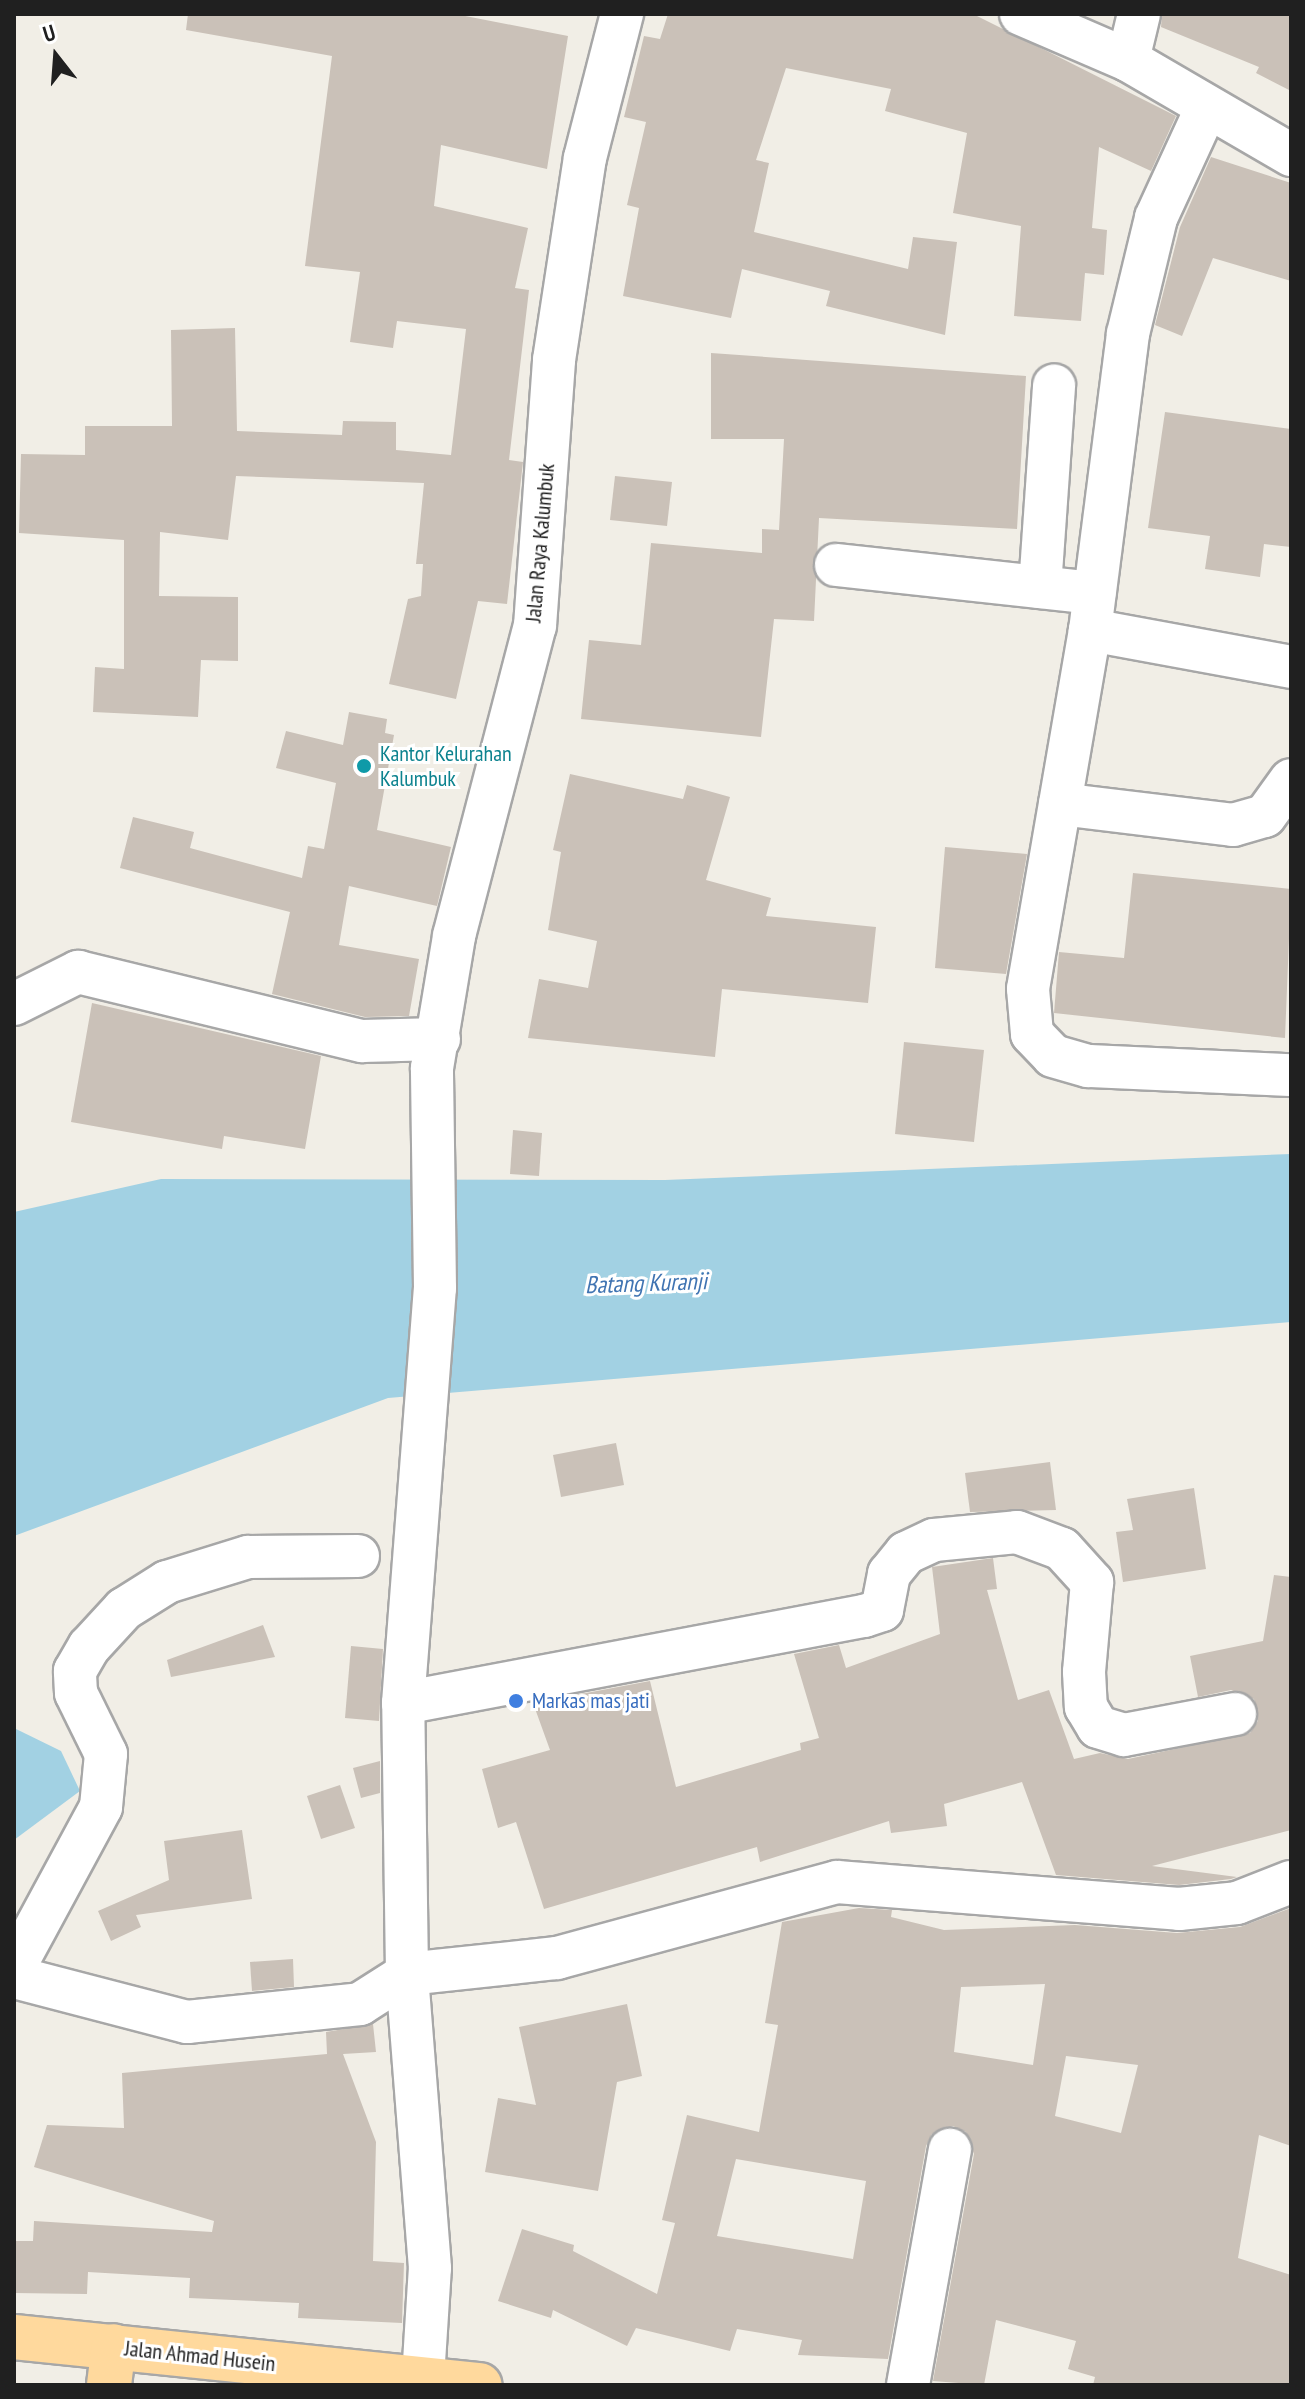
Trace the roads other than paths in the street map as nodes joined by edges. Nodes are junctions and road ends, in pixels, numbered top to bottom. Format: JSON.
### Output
{"nodes":[{"id":1,"x":622,"y":14,"type":"edge"},
{"id":2,"x":1021,"y":14,"type":"edge"},
{"id":3,"x":1139,"y":14,"type":"edge"},
{"id":4,"x":1128,"y":60,"type":"junction"},
{"id":5,"x":1207,"y":107,"type":"junction"},
{"id":6,"x":1291,"y":155,"type":"edge"},
{"id":7,"x":1054,"y":385,"type":"dead end"},
{"id":8,"x":836,"y":565,"type":"dead end"},
{"id":9,"x":1040,"y":587,"type":"junction"},
{"id":10,"x":1092,"y":612,"type":"junction"},
{"id":11,"x":1291,"y":667,"type":"edge"},
{"id":12,"x":1291,"y":780,"type":"edge"},
{"id":13,"x":1060,"y":804,"type":"junction"},
{"id":14,"x":14,"y":1004,"type":"edge"},
{"id":15,"x":435,"y":1053,"type":"junction"},
{"id":16,"x":1291,"y":1075,"type":"edge"},
{"id":17,"x":358,"y":1556,"type":"dead end"},
{"id":18,"x":403,"y":1703,"type":"junction"},
{"id":19,"x":1235,"y":1714,"type":"dead end"},
{"id":20,"x":1291,"y":1882,"type":"edge"},
{"id":21,"x":14,"y":1968,"type":"edge"},
{"id":22,"x":407,"y":1974,"type":"junction"},
{"id":23,"x":14,"y":1977,"type":"edge"},
{"id":24,"x":950,"y":2150,"type":"dead end"},
{"id":25,"x":14,"y":2337,"type":"edge"},
{"id":26,"x":112,"y":2366,"type":"edge"},
{"id":27,"x":423,"y":2378,"type":"junction"},
{"id":28,"x":480,"y":2385,"type":"edge"},
{"id":29,"x":908,"y":2385,"type":"edge"}],
"edges":[{"from":1,"to":15,"type":"street","name":"Jalan Raya Kalumbuk"},
{"from":2,"to":4,"type":"street"},
{"from":3,"to":4,"type":"street"},
{"from":4,"to":5,"type":"street"},
{"from":5,"to":6,"type":"street"},
{"from":5,"to":10,"type":"street"},
{"from":7,"to":9,"type":"street"},
{"from":8,"to":9,"type":"street"},
{"from":9,"to":10,"type":"street"},
{"from":10,"to":11,"type":"street"},
{"from":10,"to":13,"type":"street"},
{"from":12,"to":13,"type":"street"},
{"from":13,"to":16,"type":"street"},
{"from":14,"to":15,"type":"street"},
{"from":15,"to":18,"type":"street","name":"Jalan Raya Kalumbuk"},
{"from":17,"to":21,"type":"street"},
{"from":18,"to":19,"type":"street"},
{"from":18,"to":22,"type":"street","name":"Jalan Raya Kalumbuk"},
{"from":20,"to":22,"type":"street"},
{"from":22,"to":23,"type":"street"},
{"from":22,"to":27,"type":"street","name":"Jalan Raya Kalumbuk"},
{"from":24,"to":29,"type":"street"},
{"from":25,"to":26,"type":"main road","name":"Jalan Ahmad Husein"},
{"from":26,"to":27,"type":"main road","name":"Jalan Ahmad Husein"},
{"from":27,"to":28,"type":"main road","name":"Jalan Ahmad Husein"}]}
